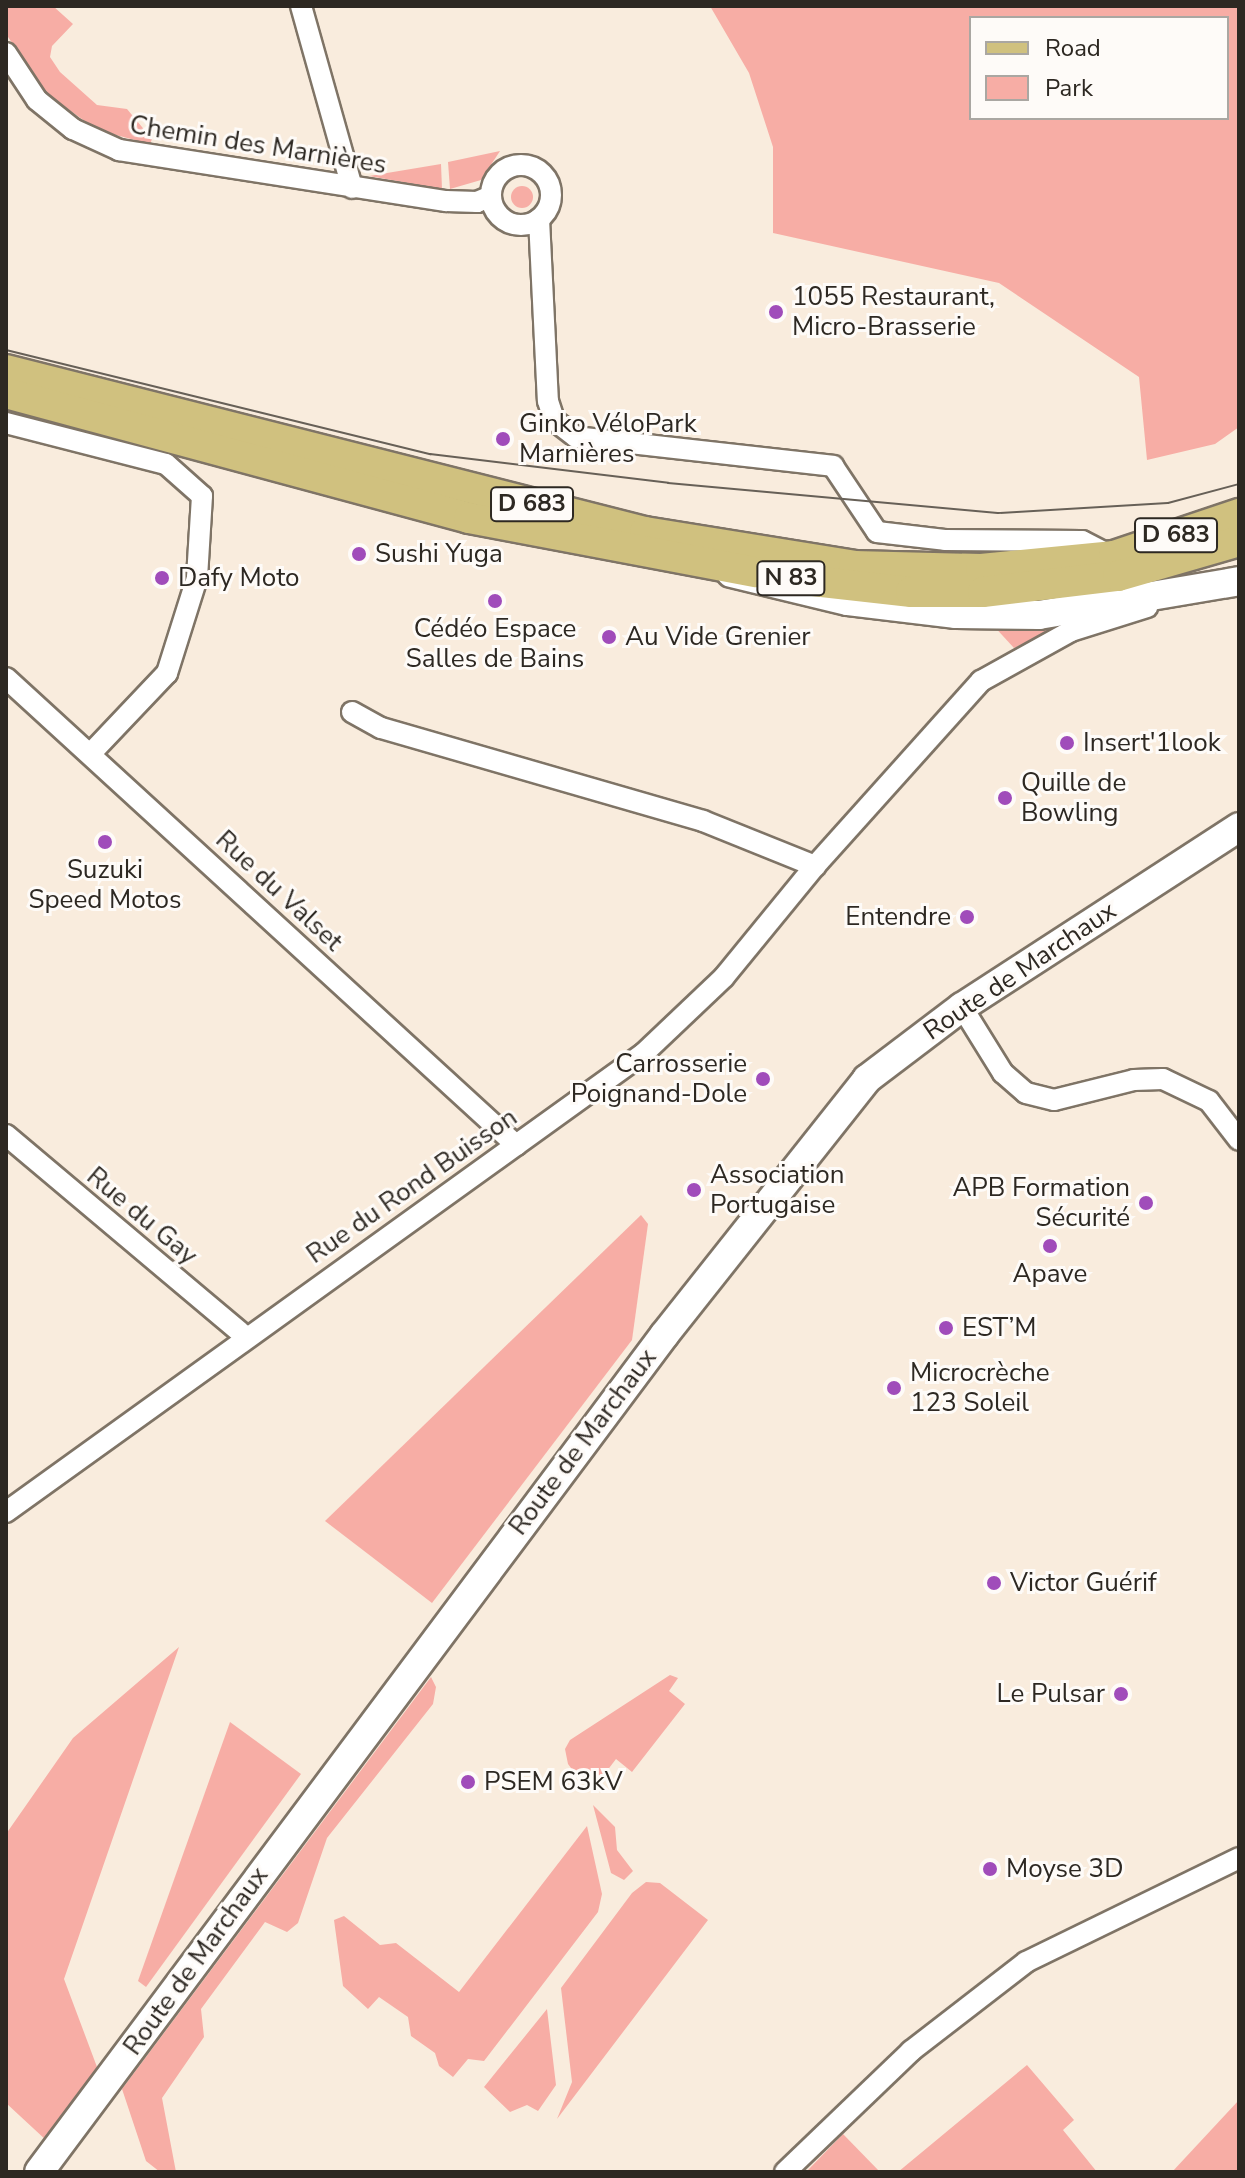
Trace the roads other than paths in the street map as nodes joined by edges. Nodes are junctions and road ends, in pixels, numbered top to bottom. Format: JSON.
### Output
{"nodes":[{"id":1,"x":301,"y":6,"type":"edge"},
{"id":2,"x":6,"y":53,"type":"edge"},
{"id":3,"x":352,"y":188,"type":"junction"},
{"id":4,"x":491,"y":196,"type":"junction"},
{"id":5,"x":539,"y":219,"type":"junction"},
{"id":6,"x":6,"y":370,"type":"edge"},
{"id":7,"x":6,"y":393,"type":"edge"},
{"id":8,"x":6,"y":423,"type":"edge"},
{"id":9,"x":1239,"y":514,"type":"edge"},
{"id":10,"x":1239,"y":528,"type":"edge"},
{"id":11,"x":1239,"y":541,"type":"edge"},
{"id":12,"x":1114,"y":556,"type":"junction"},
{"id":13,"x":672,"y":559,"type":"junction"},
{"id":14,"x":1239,"y":581,"type":"edge"},
{"id":15,"x":1197,"y":591,"type":"junction"},
{"id":16,"x":6,"y":678,"type":"edge"},
{"id":17,"x":352,"y":712,"type":"dead end"},
{"id":18,"x":91,"y":753,"type":"junction"},
{"id":19,"x":1239,"y":827,"type":"edge"},
{"id":20,"x":815,"y":866,"type":"junction"},
{"id":21,"x":962,"y":1007,"type":"junction"},
{"id":22,"x":6,"y":1135,"type":"edge"},
{"id":23,"x":1239,"y":1140,"type":"edge"},
{"id":24,"x":516,"y":1145,"type":"junction"},
{"id":25,"x":245,"y":1336,"type":"junction"},
{"id":26,"x":6,"y":1512,"type":"edge"},
{"id":27,"x":1239,"y":1858,"type":"edge"},
{"id":28,"x":39,"y":2172,"type":"edge"},
{"id":29,"x":785,"y":2172,"type":"edge"}],
"edges":[{"from":1,"to":3,"type":"street"},
{"from":2,"to":3,"type":"street","name":"Chemin des Marnières"},
{"from":3,"to":4,"type":"street","name":"Chemin des Marnières"},
{"from":4,"to":5,"type":"street"},
{"from":4,"to":5,"type":"street"},
{"from":5,"to":12,"type":"street"},
{"from":6,"to":12,"type":"main road","number":"D 683"},
{"from":7,"to":13,"type":"main road","number":"D 683"},
{"from":8,"to":18,"type":"street"},
{"from":9,"to":12,"type":"main road","number":"D 683"},
{"from":10,"to":12,"type":"main road"},
{"from":11,"to":13,"type":"main road","number":"N 83"},
{"from":13,"to":15,"type":"main road","number":"D 683"},
{"from":14,"to":15,"type":"main road","number":"D 683"},
{"from":15,"to":20,"type":"street","name":"Rue du Rond Buisson"},
{"from":16,"to":18,"type":"street","name":"Rue du Valset"},
{"from":17,"to":20,"type":"street"},
{"from":18,"to":24,"type":"street","name":"Rue du Valset"},
{"from":19,"to":21,"type":"main road","name":"Route de Marchaux"},
{"from":20,"to":24,"type":"street","name":"Rue du Rond Buisson"},
{"from":21,"to":23,"type":"street"},
{"from":21,"to":28,"type":"main road","name":"Route de Marchaux"},
{"from":22,"to":25,"type":"street","name":"Rue du Gay"},
{"from":24,"to":25,"type":"street","name":"Rue du Rond Buisson"},
{"from":25,"to":26,"type":"street","name":"Rue du Rond Buisson"},
{"from":27,"to":29,"type":"street"}]}
